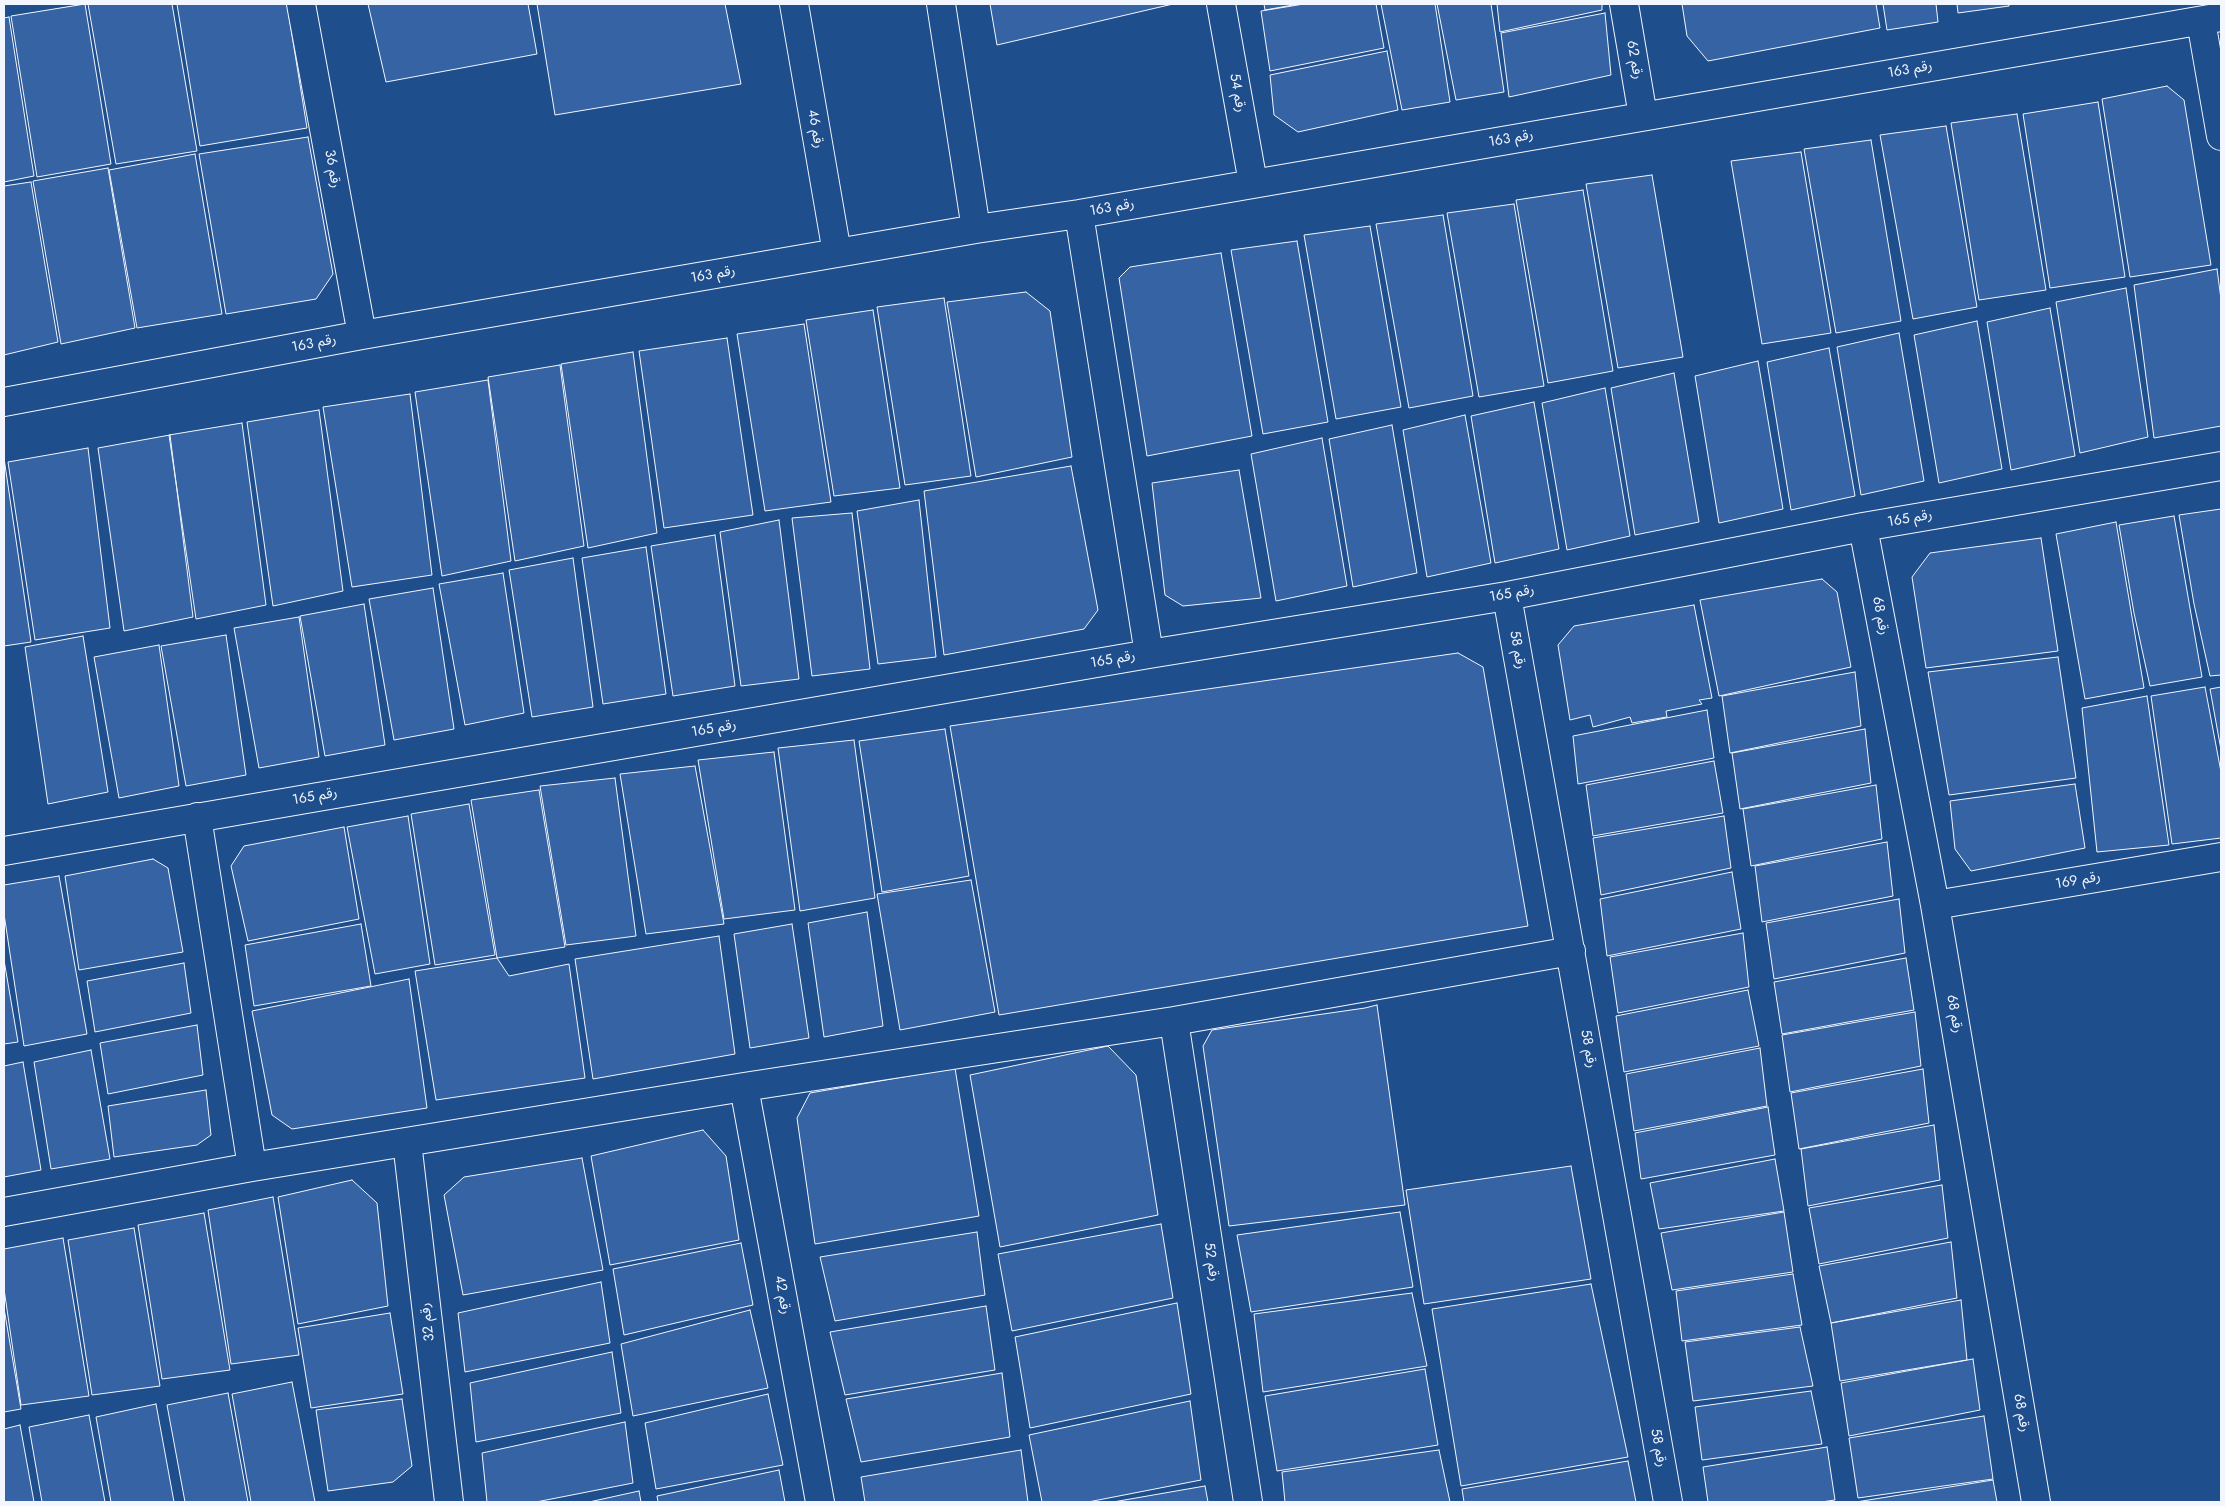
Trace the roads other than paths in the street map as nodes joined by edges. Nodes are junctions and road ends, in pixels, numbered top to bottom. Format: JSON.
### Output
{"nodes":[{"id":1,"x":301,"y":4,"type":"edge"},
{"id":2,"x":794,"y":4,"type":"edge"},
{"id":3,"x":941,"y":4,"type":"edge"},
{"id":4,"x":1221,"y":4,"type":"edge"},
{"id":5,"x":1624,"y":4,"type":"edge"},
{"id":6,"x":2211,"y":19,"type":"edge"},
{"id":7,"x":1643,"y":116,"type":"junction"},
{"id":8,"x":2221,"y":136,"type":"edge"},
{"id":9,"x":1252,"y":183,"type":"junction"},
{"id":10,"x":1079,"y":214,"type":"junction"},
{"id":11,"x":976,"y":229,"type":"junction"},
{"id":12,"x":836,"y":253,"type":"junction"},
{"id":13,"x":362,"y":335,"type":"junction"},
{"id":14,"x":4,"y":402,"type":"edge"},
{"id":15,"x":2221,"y":466,"type":"edge"},
{"id":16,"x":1863,"y":527,"type":"junction"},
{"id":17,"x":1507,"y":596,"type":"junction"},
{"id":18,"x":1149,"y":654,"type":"junction"},
{"id":19,"x":197,"y":817,"type":"junction"},
{"id":20,"x":4,"y":851,"type":"edge"},
{"id":21,"x":2221,"y":857,"type":"edge"},
{"id":22,"x":1935,"y":905,"type":"junction"},
{"id":23,"x":1571,"y":951,"type":"junction"},
{"id":24,"x":1174,"y":1021,"type":"junction"},
{"id":25,"x":744,"y":1087,"type":"junction"},
{"id":26,"x":407,"y":1142,"type":"junction"},
{"id":27,"x":252,"y":1167,"type":"junction"},
{"id":28,"x":4,"y":1212,"type":"edge"},
{"id":29,"x":449,"y":1502,"type":"edge"},
{"id":30,"x":820,"y":1502,"type":"edge"},
{"id":31,"x":1248,"y":1502,"type":"edge"},
{"id":32,"x":1668,"y":1502,"type":"edge"},
{"id":33,"x":2036,"y":1502,"type":"edge"}],
"edges":[{"from":1,"to":13,"type":"street","name":"رقم 36"},
{"from":2,"to":12,"type":"street","name":"رقم 46"},
{"from":3,"to":11,"type":"street"},
{"from":4,"to":9,"type":"street","name":"رقم 54"},
{"from":5,"to":7,"type":"street","name":"رقم 62"},
{"from":6,"to":7,"type":"street","name":"رقم 163"},
{"from":6,"to":8,"type":"street"},
{"from":7,"to":9,"type":"street","name":"رقم 163"},
{"from":9,"to":10,"type":"street","name":"رقم 163"},
{"from":10,"to":11,"type":"street","name":"رقم 163"},
{"from":10,"to":18,"type":"street"},
{"from":11,"to":12,"type":"street","name":"رقم 163"},
{"from":12,"to":13,"type":"street","name":"رقم 163"},
{"from":13,"to":14,"type":"street","name":"رقم 163"},
{"from":15,"to":16,"type":"street","name":"رقم 165"},
{"from":16,"to":17,"type":"street","name":"رقم 165"},
{"from":16,"to":22,"type":"street","name":"رقم 68"},
{"from":17,"to":18,"type":"street","name":"رقم 165"},
{"from":17,"to":23,"type":"street","name":"رقم 58"},
{"from":18,"to":19,"type":"street","name":"رقم 165"},
{"from":19,"to":20,"type":"street","name":"رقم 165"},
{"from":19,"to":27,"type":"street"},
{"from":21,"to":22,"type":"street","name":"رقم 169"},
{"from":22,"to":33,"type":"street","name":"رقم 68"},
{"from":23,"to":24,"type":"street"},
{"from":23,"to":32,"type":"street","name":"رقم 58"},
{"from":24,"to":25,"type":"street"},
{"from":24,"to":31,"type":"street","name":"رقم 52"},
{"from":25,"to":26,"type":"street"},
{"from":25,"to":30,"type":"street","name":"رقم 42"},
{"from":26,"to":27,"type":"street"},
{"from":26,"to":29,"type":"street","name":"رقم 32"},
{"from":27,"to":28,"type":"street"}]}
